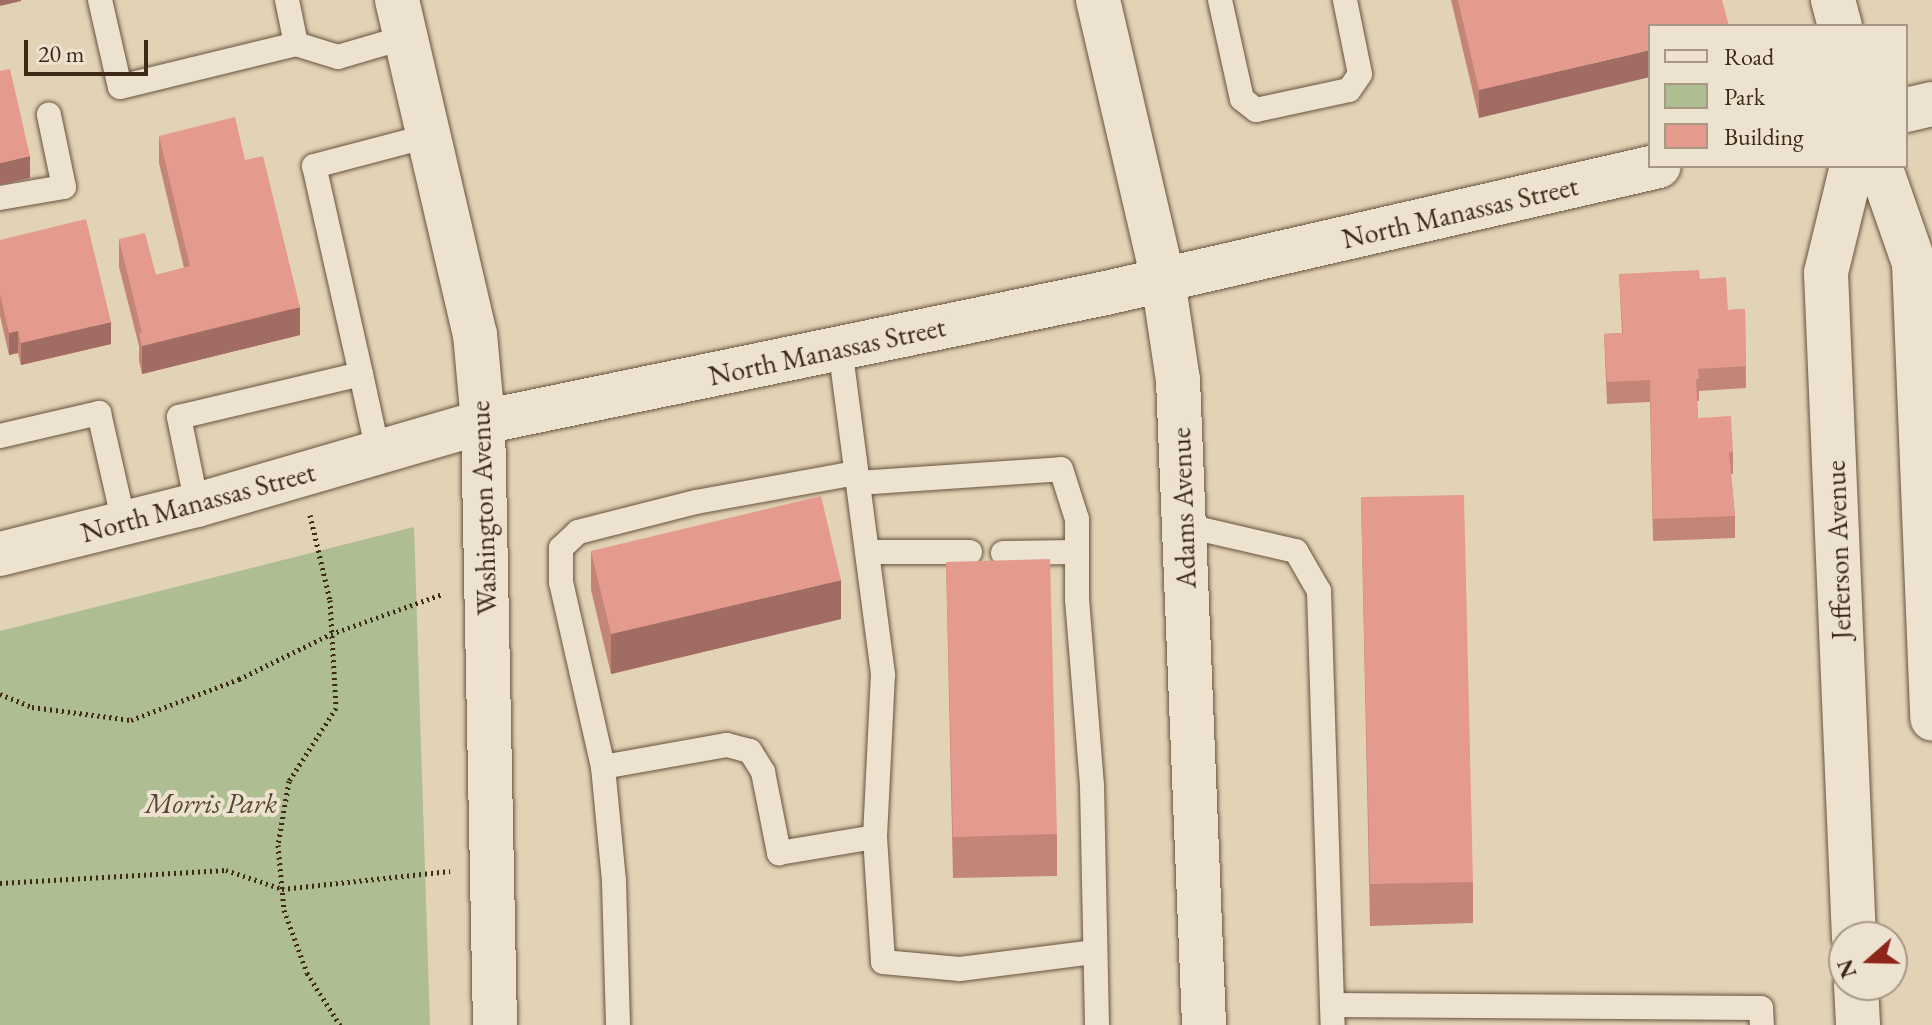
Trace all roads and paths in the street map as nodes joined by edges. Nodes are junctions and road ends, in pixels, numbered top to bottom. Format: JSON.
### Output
{"nodes":[{"id":1,"x":100,"y":0,"type":"edge"},
{"id":2,"x":287,"y":0,"type":"edge"},
{"id":3,"x":1098,"y":0,"type":"edge"},
{"id":4,"x":1220,"y":0,"type":"edge"},
{"id":5,"x":1345,"y":0,"type":"edge"},
{"id":6,"x":1833,"y":0,"type":"edge"},
{"id":7,"x":401,"y":18,"type":"edge"},
{"id":8,"x":1839,"y":24,"type":"edge"},
{"id":9,"x":296,"y":44,"type":"junction"},
{"id":10,"x":1932,"y":104,"type":"edge"},
{"id":11,"x":1908,"y":110,"type":"edge"},
{"id":12,"x":49,"y":115,"type":"dead end"},
{"id":13,"x":428,"y":136,"type":"junction"},
{"id":14,"x":1650,"y":168,"type":"edge"},
{"id":15,"x":1852,"y":168,"type":"edge"},
{"id":16,"x":1881,"y":168,"type":"edge"},
{"id":17,"x":0,"y":198,"type":"edge"},
{"id":18,"x":1163,"y":280,"type":"junction"},
{"id":19,"x":840,"y":348,"type":"junction"},
{"id":20,"x":361,"y":374,"type":"junction"},
{"id":21,"x":483,"y":422,"type":"junction"},
{"id":22,"x":0,"y":436,"type":"edge"},
{"id":23,"x":378,"y":452,"type":"junction"},
{"id":24,"x":300,"y":475,"type":"junction"},
{"id":25,"x":857,"y":478,"type":"junction"},
{"id":26,"x":197,"y":505,"type":"junction"},
{"id":27,"x":124,"y":523,"type":"junction"},
{"id":28,"x":1183,"y":525,"type":"junction"},
{"id":29,"x":867,"y":552,"type":"junction"},
{"id":30,"x":970,"y":552,"type":"dead end"},
{"id":31,"x":1077,"y":552,"type":"junction"},
{"id":32,"x":1003,"y":553,"type":"dead end"},
{"id":33,"x":0,"y":554,"type":"edge"},
{"id":34,"x":486,"y":579,"type":"junction"},
{"id":35,"x":331,"y":634,"type":"junction"},
{"id":36,"x":0,"y":694,"type":"edge"},
{"id":37,"x":1932,"y":719,"type":"edge"},
{"id":38,"x":603,"y":767,"type":"junction"},
{"id":39,"x":875,"y":837,"type":"junction"},
{"id":40,"x":492,"y":867,"type":"junction"},
{"id":41,"x":0,"y":883,"type":"edge"},
{"id":42,"x":282,"y":889,"type":"junction"},
{"id":43,"x":1853,"y":921,"type":"edge"},
{"id":44,"x":1095,"y":952,"type":"junction"},
{"id":45,"x":1857,"y":1001,"type":"edge"},
{"id":46,"x":1332,"y":1015,"type":"edge"},
{"id":47,"x":340,"y":1025,"type":"edge"},
{"id":48,"x":495,"y":1025,"type":"edge"},
{"id":49,"x":618,"y":1025,"type":"edge"},
{"id":50,"x":1097,"y":1025,"type":"edge"},
{"id":51,"x":1204,"y":1025,"type":"edge"},
{"id":52,"x":1762,"y":1025,"type":"edge"},
{"id":53,"x":1858,"y":1025,"type":"edge"}],
"edges":[{"from":1,"to":9,"type":"lane"},
{"from":2,"to":9,"type":"lane"},
{"from":3,"to":18,"type":"main road","name":"Adams Avenue"},
{"from":4,"to":5,"type":"lane"},
{"from":6,"to":8,"type":"main road"},
{"from":7,"to":9,"type":"lane"},
{"from":7,"to":13,"type":"main road","name":"Washington Avenue"},
{"from":10,"to":11,"type":"main road"},
{"from":12,"to":17,"type":"lane"},
{"from":13,"to":20,"type":"lane"},
{"from":13,"to":21,"type":"main road","name":"Washington Avenue"},
{"from":14,"to":18,"type":"main road","name":"North Manassas Street"},
{"from":15,"to":43,"type":"main road","name":"Jefferson Avenue"},
{"from":16,"to":37,"type":"main road"},
{"from":18,"to":19,"type":"main road","name":"North Manassas Street"},
{"from":18,"to":28,"type":"main road","name":"Adams Avenue"},
{"from":19,"to":21,"type":"main road","name":"North Manassas Street"},
{"from":19,"to":25,"type":"lane"},
{"from":20,"to":23,"type":"lane"},
{"from":20,"to":26,"type":"lane"},
{"from":21,"to":23,"type":"main road","name":"North Manassas Street"},
{"from":21,"to":34,"type":"main road","name":"Washington Avenue"},
{"from":22,"to":27,"type":"lane"},
{"from":23,"to":24,"type":"main road","name":"North Manassas Street"},
{"from":24,"to":26,"type":"main road","name":"North Manassas Street"},
{"from":24,"to":35,"type":"path"},
{"from":25,"to":29,"type":"lane"},
{"from":25,"to":31,"type":"lane"},
{"from":25,"to":38,"type":"lane"},
{"from":26,"to":27,"type":"main road","name":"North Manassas Street"},
{"from":27,"to":33,"type":"main road","name":"North Manassas Street"},
{"from":28,"to":46,"type":"lane"},
{"from":28,"to":51,"type":"main road","name":"Adams Avenue"},
{"from":29,"to":30,"type":"lane"},
{"from":29,"to":39,"type":"lane"},
{"from":31,"to":32,"type":"lane"},
{"from":31,"to":44,"type":"lane"},
{"from":34,"to":35,"type":"path"},
{"from":34,"to":40,"type":"main road","name":"Washington Avenue"},
{"from":35,"to":36,"type":"path"},
{"from":35,"to":42,"type":"path"},
{"from":38,"to":39,"type":"lane"},
{"from":38,"to":49,"type":"lane"},
{"from":39,"to":44,"type":"lane"},
{"from":40,"to":42,"type":"path"},
{"from":40,"to":48,"type":"main road","name":"Washington Avenue"},
{"from":41,"to":42,"type":"path"},
{"from":42,"to":47,"type":"path"},
{"from":44,"to":50,"type":"lane"},
{"from":45,"to":53,"type":"main road"},
{"from":46,"to":52,"type":"lane"}]}
